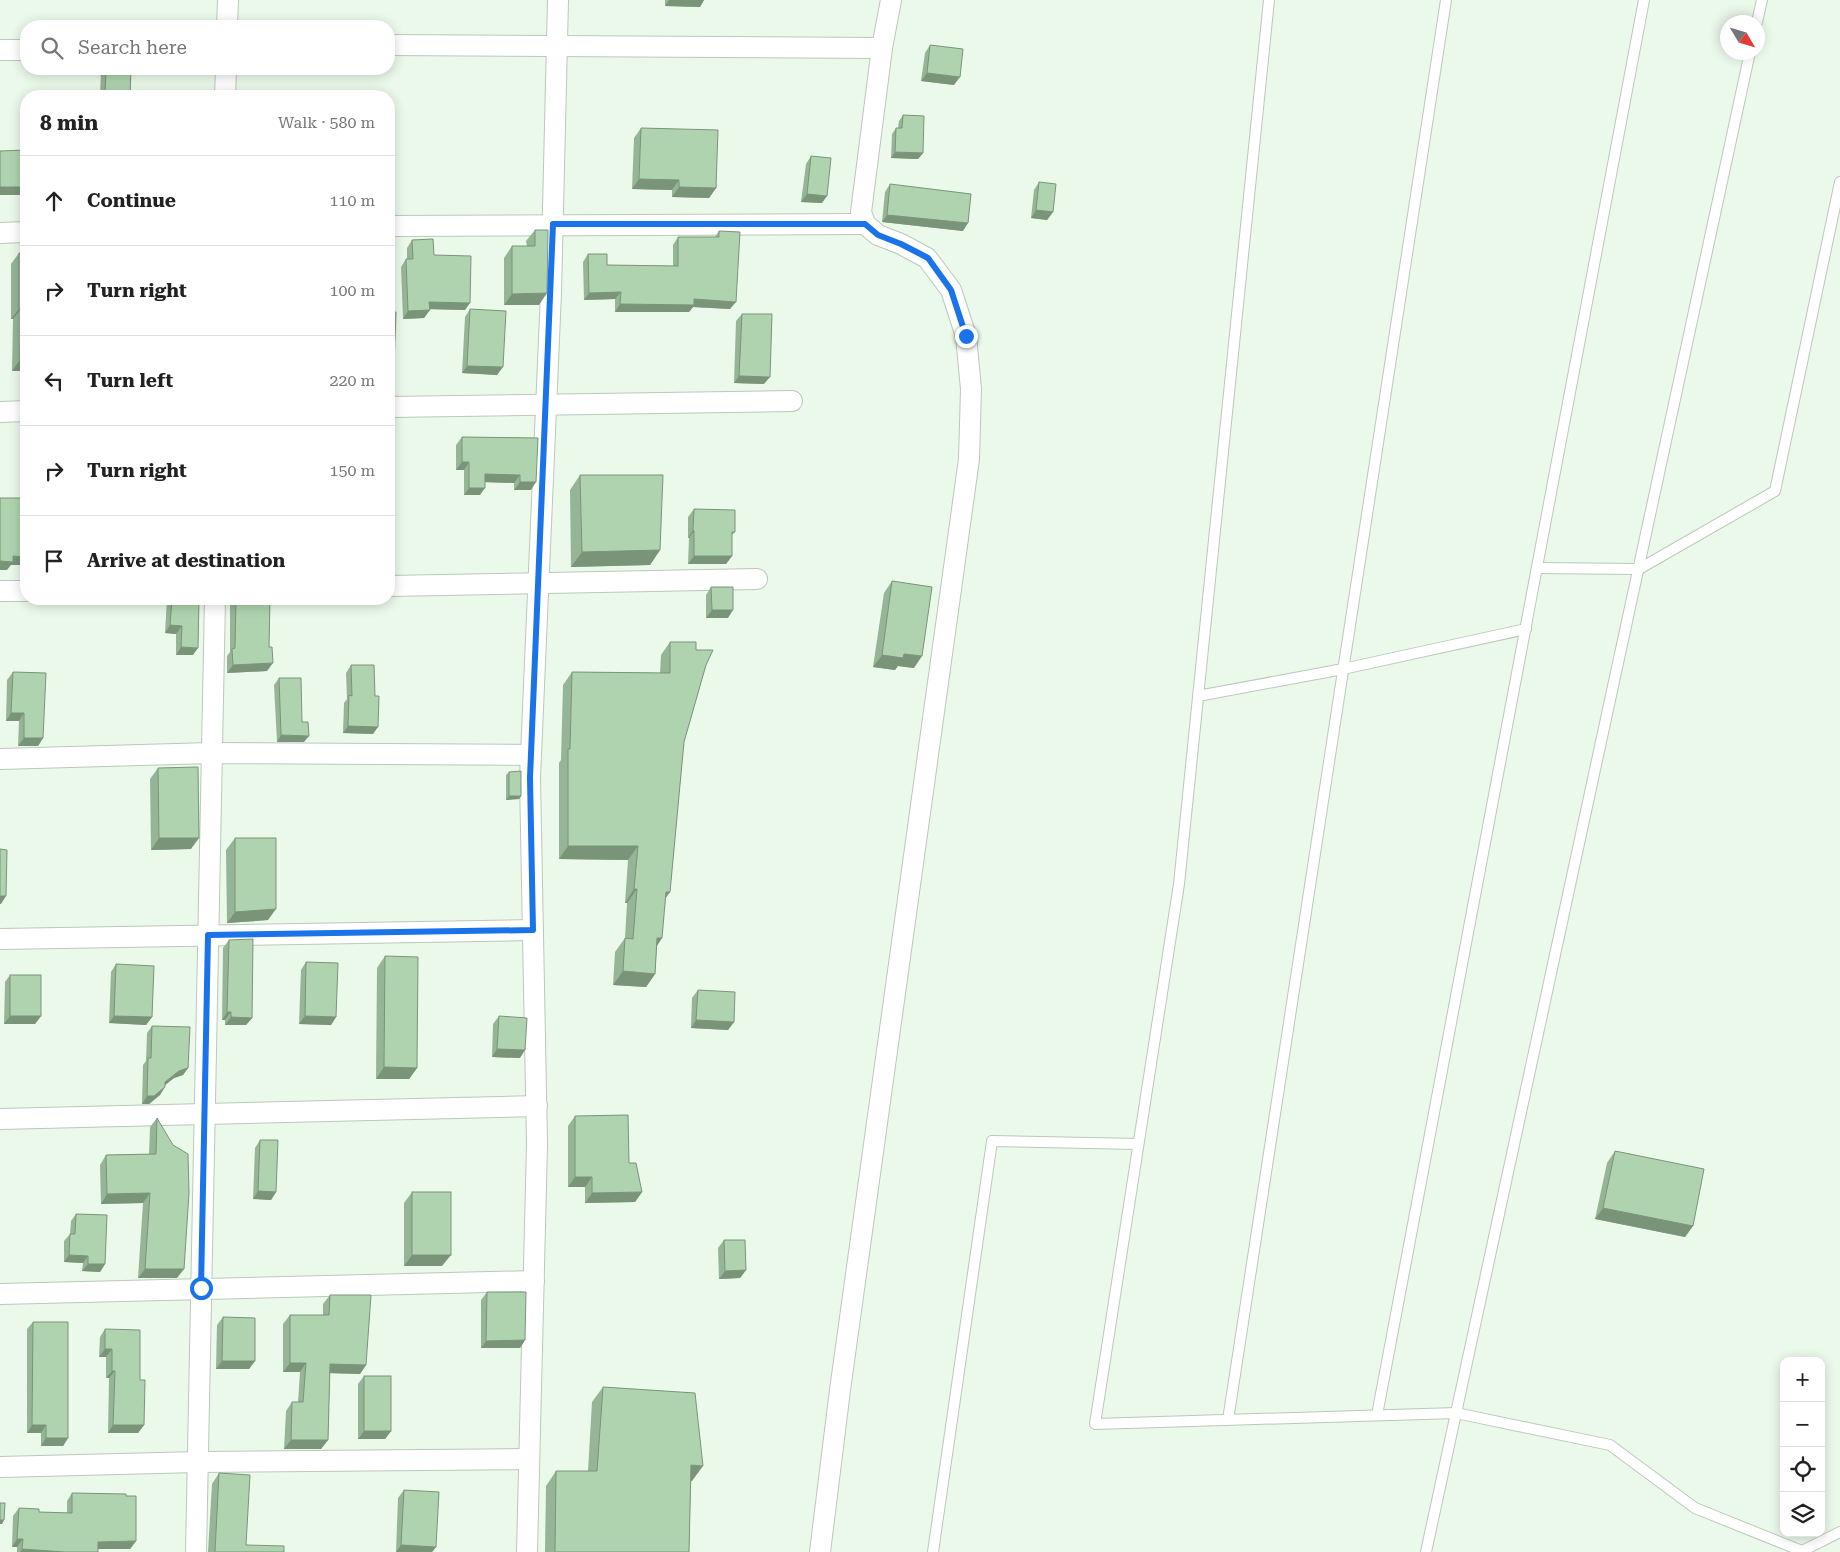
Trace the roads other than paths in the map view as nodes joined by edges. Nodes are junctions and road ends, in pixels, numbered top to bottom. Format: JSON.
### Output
{"nodes":[{"id":1,"x":228,"y":0,"type":"edge"},
{"id":2,"x":558,"y":0,"type":"edge"},
{"id":3,"x":891,"y":0,"type":"edge"},
{"id":4,"x":1269,"y":0,"type":"edge"},
{"id":5,"x":1446,"y":0,"type":"edge"},
{"id":6,"x":1644,"y":0,"type":"edge"},
{"id":7,"x":1762,"y":0,"type":"edge"},
{"id":8,"x":1759,"y":15,"type":"edge"},
{"id":9,"x":227,"y":20,"type":"edge"},
{"id":10,"x":395,"y":45,"type":"edge"},
{"id":11,"x":557,"y":47,"type":"junction"},
{"id":12,"x":882,"y":48,"type":"junction"},
{"id":13,"x":0,"y":50,"type":"edge"},
{"id":14,"x":20,"y":50,"type":"edge"},
{"id":15,"x":1748,"y":60,"type":"edge"},
{"id":16,"x":226,"y":75,"type":"edge"},
{"id":17,"x":225,"y":90,"type":"edge"},
{"id":18,"x":1840,"y":182,"type":"edge"},
{"id":19,"x":553,"y":224,"type":"junction"},
{"id":20,"x":865,"y":224,"type":"junction"},
{"id":21,"x":395,"y":226,"type":"edge"},
{"id":22,"x":20,"y":232,"type":"edge"},
{"id":23,"x":0,"y":233,"type":"edge"},
{"id":24,"x":792,"y":401,"type":"dead end"},
{"id":25,"x":546,"y":404,"type":"junction"},
{"id":26,"x":395,"y":406,"type":"edge"},
{"id":27,"x":20,"y":411,"type":"edge"},
{"id":28,"x":0,"y":412,"type":"edge"},
{"id":29,"x":1537,"y":568,"type":"junction"},
{"id":30,"x":1639,"y":568,"type":"junction"},
{"id":31,"x":756,"y":579,"type":"dead end"},
{"id":32,"x":538,"y":584,"type":"junction"},
{"id":33,"x":395,"y":586,"type":"edge"},
{"id":34,"x":0,"y":591,"type":"edge"},
{"id":35,"x":20,"y":591,"type":"edge"},
{"id":36,"x":215,"y":605,"type":"edge"},
{"id":37,"x":1526,"y":629,"type":"junction"},
{"id":38,"x":1343,"y":670,"type":"junction"},
{"id":39,"x":1198,"y":696,"type":"junction"},
{"id":40,"x":211,"y":753,"type":"junction"},
{"id":41,"x":531,"y":755,"type":"junction"},
{"id":42,"x":0,"y":759,"type":"edge"},
{"id":43,"x":533,"y":930,"type":"junction"},
{"id":44,"x":208,"y":935,"type":"junction"},
{"id":45,"x":0,"y":939,"type":"edge"},
{"id":46,"x":537,"y":1106,"type":"junction"},
{"id":47,"x":204,"y":1115,"type":"junction"},
{"id":48,"x":0,"y":1120,"type":"edge"},
{"id":49,"x":1138,"y":1144,"type":"junction"},
{"id":50,"x":534,"y":1281,"type":"junction"},
{"id":51,"x":201,"y":1288,"type":"junction"},
{"id":52,"x":0,"y":1294,"type":"edge"},
{"id":53,"x":1456,"y":1413,"type":"junction"},
{"id":54,"x":1377,"y":1415,"type":"junction"},
{"id":55,"x":1228,"y":1420,"type":"junction"},
{"id":56,"x":529,"y":1459,"type":"junction"},
{"id":57,"x":198,"y":1462,"type":"junction"},
{"id":58,"x":0,"y":1467,"type":"edge"},
{"id":59,"x":1840,"y":1532,"type":"edge"},
{"id":60,"x":196,"y":1552,"type":"edge"},
{"id":61,"x":527,"y":1552,"type":"edge"},
{"id":62,"x":820,"y":1552,"type":"edge"},
{"id":63,"x":933,"y":1552,"type":"edge"},
{"id":64,"x":1426,"y":1552,"type":"edge"}],
"edges":[{"from":1,"to":9,"type":"street"},
{"from":2,"to":11,"type":"street"},
{"from":3,"to":12,"type":"street"},
{"from":4,"to":39,"type":"lane"},
{"from":5,"to":38,"type":"lane"},
{"from":6,"to":29,"type":"lane"},
{"from":7,"to":8,"type":"lane"},
{"from":10,"to":11,"type":"street"},
{"from":11,"to":12,"type":"street"},
{"from":11,"to":19,"type":"street"},
{"from":12,"to":20,"type":"street"},
{"from":13,"to":14,"type":"street"},
{"from":15,"to":30,"type":"lane"},
{"from":16,"to":17,"type":"street"},
{"from":18,"to":30,"type":"lane"},
{"from":19,"to":20,"type":"street"},
{"from":19,"to":21,"type":"street"},
{"from":19,"to":25,"type":"street"},
{"from":20,"to":62,"type":"street"},
{"from":22,"to":23,"type":"street"},
{"from":24,"to":25,"type":"street"},
{"from":25,"to":26,"type":"street"},
{"from":25,"to":32,"type":"street"},
{"from":27,"to":28,"type":"street"},
{"from":29,"to":30,"type":"lane"},
{"from":29,"to":37,"type":"lane"},
{"from":30,"to":53,"type":"lane"},
{"from":31,"to":32,"type":"street"},
{"from":32,"to":33,"type":"street"},
{"from":32,"to":41,"type":"street"},
{"from":34,"to":35,"type":"street"},
{"from":36,"to":40,"type":"street"},
{"from":37,"to":38,"type":"lane"},
{"from":37,"to":54,"type":"lane"},
{"from":38,"to":39,"type":"lane"},
{"from":38,"to":55,"type":"lane"},
{"from":39,"to":49,"type":"lane"},
{"from":40,"to":41,"type":"street"},
{"from":40,"to":42,"type":"street"},
{"from":40,"to":44,"type":"street"},
{"from":41,"to":43,"type":"street"},
{"from":43,"to":44,"type":"street"},
{"from":43,"to":46,"type":"street"},
{"from":44,"to":45,"type":"street"},
{"from":44,"to":47,"type":"street"},
{"from":46,"to":47,"type":"street"},
{"from":46,"to":50,"type":"street"},
{"from":47,"to":48,"type":"street"},
{"from":47,"to":51,"type":"street"},
{"from":49,"to":55,"type":"lane"},
{"from":49,"to":63,"type":"lane"},
{"from":50,"to":51,"type":"street"},
{"from":50,"to":56,"type":"street"},
{"from":51,"to":52,"type":"street"},
{"from":51,"to":57,"type":"street"},
{"from":53,"to":54,"type":"lane"},
{"from":53,"to":59,"type":"lane"},
{"from":53,"to":64,"type":"lane"},
{"from":54,"to":55,"type":"lane"},
{"from":56,"to":57,"type":"street"},
{"from":56,"to":61,"type":"street"},
{"from":57,"to":58,"type":"street"},
{"from":57,"to":60,"type":"street"}]}
